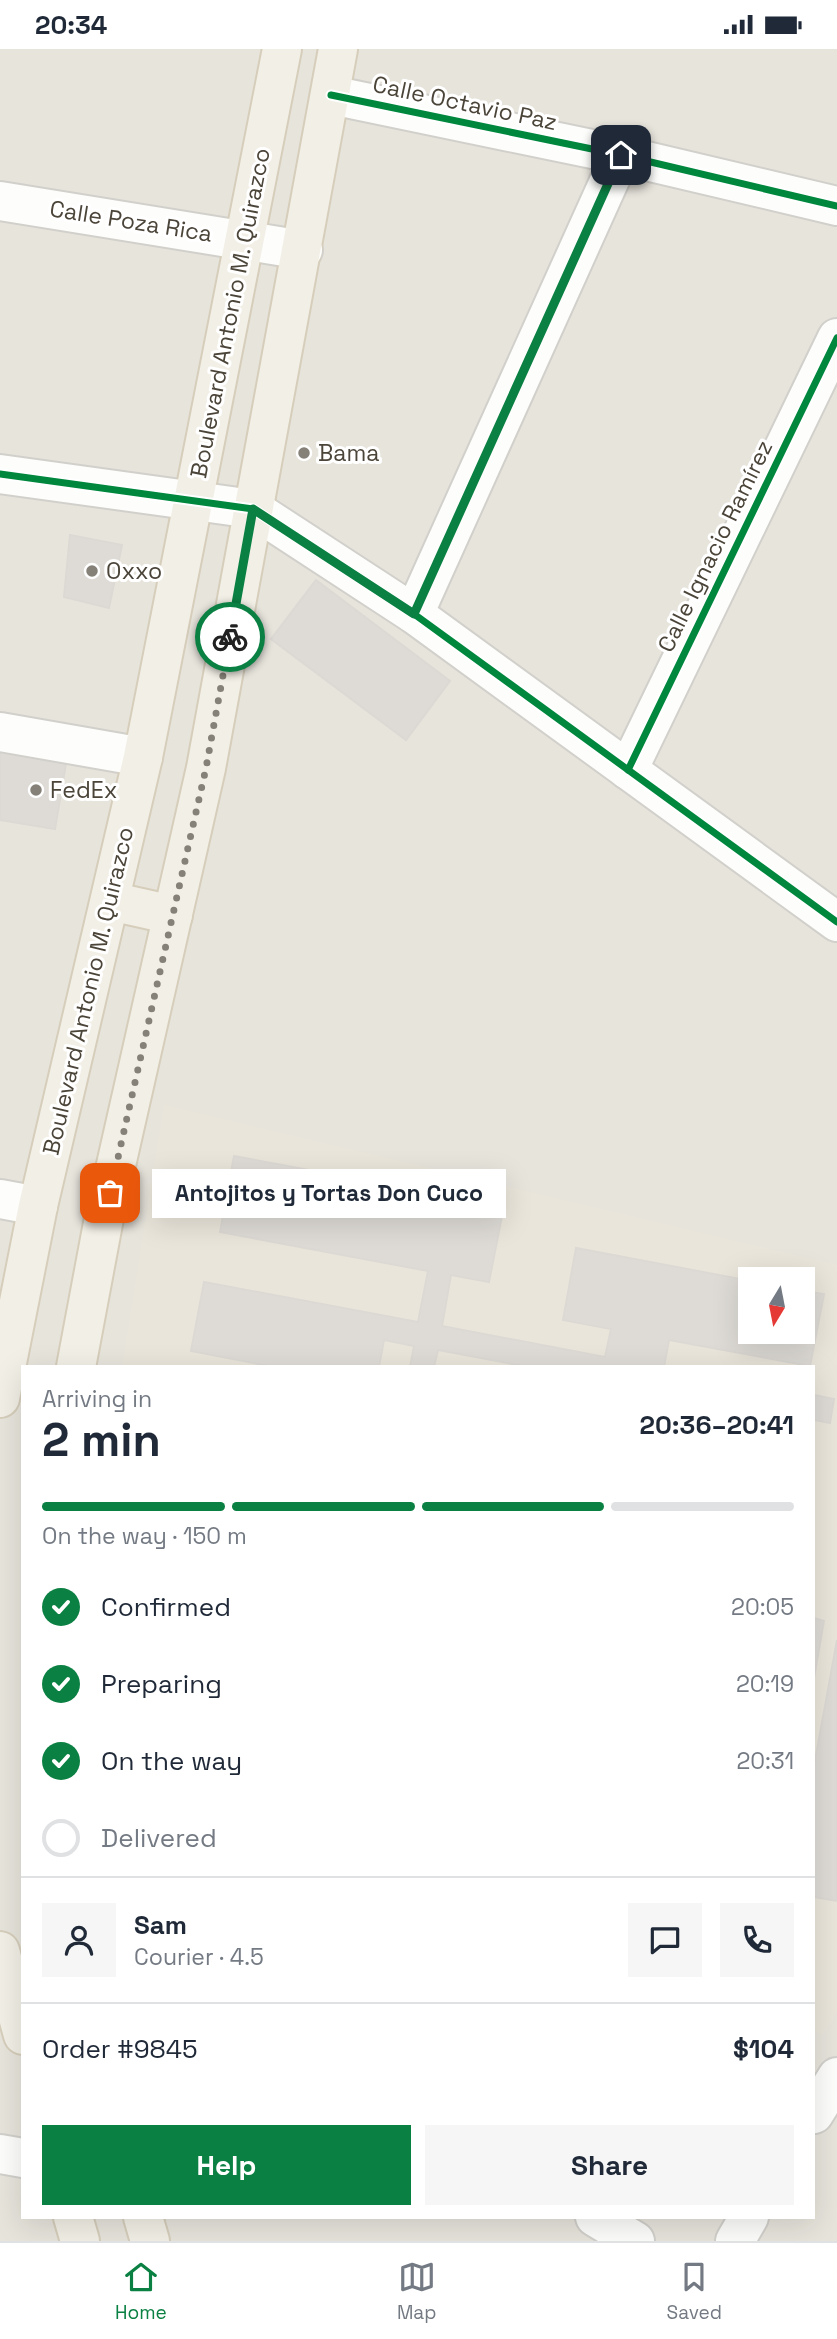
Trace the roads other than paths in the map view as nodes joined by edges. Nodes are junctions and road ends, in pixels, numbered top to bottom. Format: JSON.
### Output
{"nodes":[{"id":1,"x":282,"y":49,"type":"edge"},
{"id":2,"x":338,"y":49,"type":"edge"},
{"id":3,"x":331,"y":95,"type":"junction"},
{"id":4,"x":621,"y":155,"type":"junction"},
{"id":5,"x":0,"y":201,"type":"edge"},
{"id":6,"x":837,"y":206,"type":"edge"},
{"id":7,"x":244,"y":239,"type":"junction"},
{"id":8,"x":303,"y":250,"type":"junction"},
{"id":9,"x":837,"y":338,"type":"edge"},
{"id":10,"x":0,"y":474,"type":"edge"},
{"id":11,"x":194,"y":500,"type":"junction"},
{"id":12,"x":253,"y":509,"type":"junction"},
{"id":13,"x":414,"y":614,"type":"junction"},
{"id":14,"x":0,"y":732,"type":"edge"},
{"id":15,"x":143,"y":757,"type":"junction"},
{"id":16,"x":628,"y":770,"type":"junction"},
{"id":17,"x":110,"y":901,"type":"junction"},
{"id":18,"x":173,"y":915,"type":"junction"},
{"id":19,"x":837,"y":922,"type":"edge"},
{"id":20,"x":0,"y":1199,"type":"edge"},
{"id":21,"x":37,"y":1206,"type":"junction"},
{"id":22,"x":76,"y":1365,"type":"edge"},
{"id":23,"x":0,"y":1398,"type":"edge"},
{"id":24,"x":0,"y":1951,"type":"edge"},
{"id":25,"x":21,"y":2028,"type":"edge"},
{"id":26,"x":815,"y":2064,"type":"edge"},
{"id":27,"x":837,"y":2077,"type":"edge"},
{"id":28,"x":815,"y":2112,"type":"edge"},
{"id":29,"x":0,"y":2154,"type":"edge"},
{"id":30,"x":21,"y":2158,"type":"edge"},
{"id":31,"x":74,"y":2219,"type":"edge"},
{"id":32,"x":144,"y":2219,"type":"edge"},
{"id":33,"x":598,"y":2219,"type":"edge"},
{"id":34,"x":749,"y":2219,"type":"edge"},
{"id":35,"x":80,"y":2241,"type":"edge"},
{"id":36,"x":150,"y":2241,"type":"edge"},
{"id":37,"x":635,"y":2241,"type":"edge"},
{"id":38,"x":735,"y":2241,"type":"edge"}],
"edges":[{"from":1,"to":7,"type":"main road","name":"Boulevard Antonio M. Quirazco"},
{"from":2,"to":3,"type":"main road"},
{"from":3,"to":4,"type":"street","name":"Calle Octavio Paz"},
{"from":3,"to":8,"type":"main road"},
{"from":4,"to":6,"type":"street","name":"Calle Octavio Paz"},
{"from":4,"to":13,"type":"street"},
{"from":5,"to":7,"type":"street","name":"Calle Poza Rica"},
{"from":7,"to":8,"type":"street","name":"Calle Poza Rica"},
{"from":7,"to":11,"type":"main road","name":"Boulevard Antonio M. Quirazco"},
{"from":8,"to":12,"type":"main road"},
{"from":9,"to":16,"type":"street","name":"Calle Ignacio Ramírez"},
{"from":10,"to":11,"type":"street"},
{"from":11,"to":12,"type":"street"},
{"from":11,"to":15,"type":"main road","name":"Boulevard Antonio M. Quirazco"},
{"from":12,"to":13,"type":"street"},
{"from":12,"to":18,"type":"main road"},
{"from":13,"to":16,"type":"street"},
{"from":14,"to":15,"type":"street"},
{"from":15,"to":17,"type":"main road","name":"Boulevard Antonio M. Quirazco"},
{"from":16,"to":19,"type":"street"},
{"from":17,"to":18,"type":"main road"},
{"from":17,"to":21,"type":"main road","name":"Boulevard Antonio M. Quirazco"},
{"from":18,"to":22,"type":"main road"},
{"from":20,"to":21,"type":"street"},
{"from":21,"to":23,"type":"main road","name":"Boulevard Antonio M. Quirazco"},
{"from":24,"to":25,"type":"main road"},
{"from":26,"to":27,"type":"street"},
{"from":27,"to":28,"type":"street"},
{"from":29,"to":30,"type":"street"},
{"from":31,"to":35,"type":"main road"},
{"from":32,"to":36,"type":"main road"},
{"from":33,"to":37,"type":"street"},
{"from":34,"to":38,"type":"street"}]}
